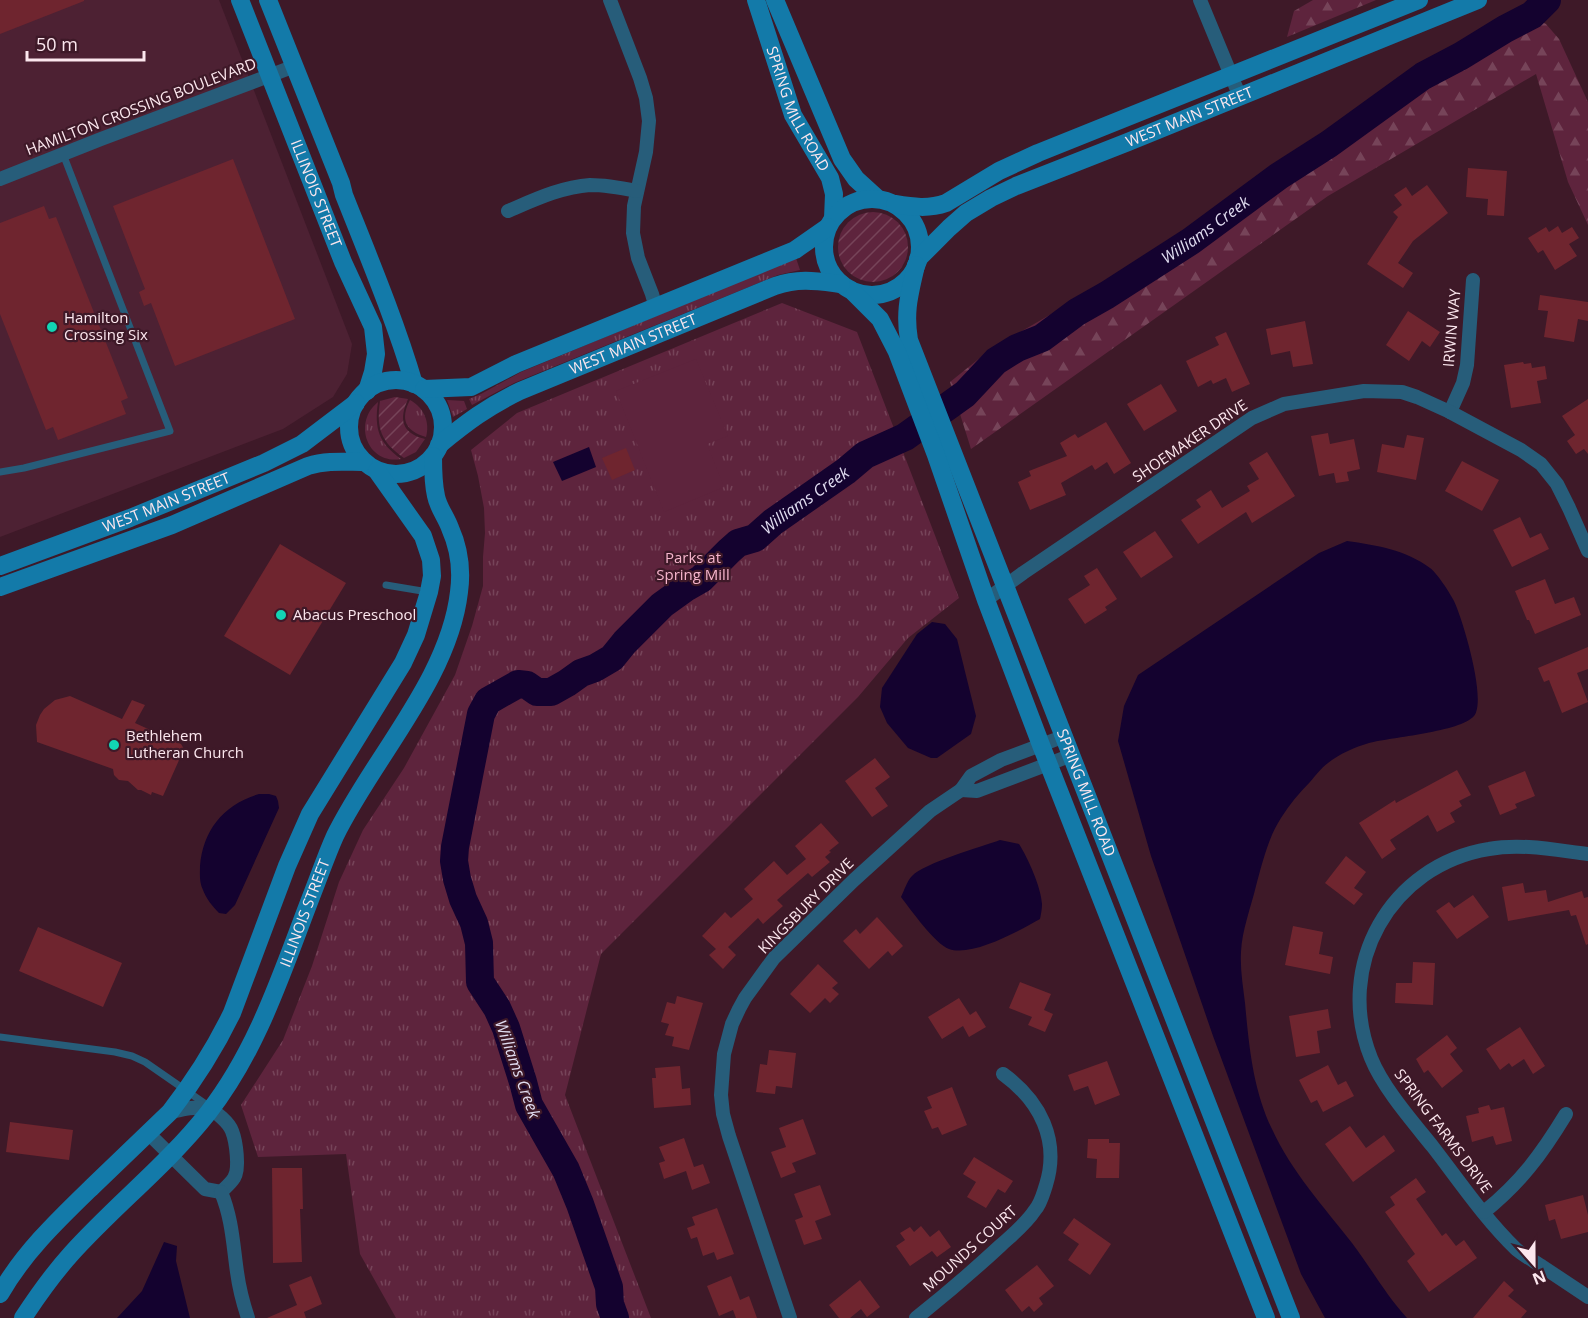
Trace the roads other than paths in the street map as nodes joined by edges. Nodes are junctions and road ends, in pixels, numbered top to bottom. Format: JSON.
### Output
{"nodes":[{"id":1,"x":240,"y":0,"type":"edge"},
{"id":2,"x":268,"y":0,"type":"edge"},
{"id":3,"x":610,"y":0,"type":"edge"},
{"id":4,"x":756,"y":0,"type":"edge"},
{"id":5,"x":775,"y":0,"type":"edge"},
{"id":6,"x":1200,"y":0,"type":"edge"},
{"id":7,"x":1419,"y":0,"type":"edge"},
{"id":8,"x":1478,"y":0,"type":"edge"},
{"id":9,"x":295,"y":66,"type":"junction"},
{"id":10,"x":270,"y":75,"type":"junction"},
{"id":11,"x":1232,"y":76,"type":"junction"},
{"id":12,"x":1240,"y":97,"type":"junction"},
{"id":13,"x":63,"y":154,"type":"junction"},
{"id":14,"x":0,"y":179,"type":"edge"},
{"id":15,"x":637,"y":191,"type":"junction"},
{"id":16,"x":887,"y":202,"type":"junction"},
{"id":17,"x":508,"y":211,"type":"dead end"},
{"id":18,"x":830,"y":223,"type":"junction"},
{"id":19,"x":917,"y":262,"type":"junction"},
{"id":20,"x":1473,"y":280,"type":"dead end"},
{"id":21,"x":846,"y":287,"type":"junction"},
{"id":22,"x":656,"y":308,"type":"junction"},
{"id":23,"x":419,"y":387,"type":"junction"},
{"id":24,"x":920,"y":391,"type":"junction"},
{"id":25,"x":362,"y":397,"type":"junction"},
{"id":26,"x":1450,"y":412,"type":"junction"},
{"id":27,"x":436,"y":450,"type":"junction"},
{"id":28,"x":943,"y":452,"type":"junction"},
{"id":29,"x":371,"y":466,"type":"junction"},
{"id":30,"x":0,"y":472,"type":"edge"},
{"id":31,"x":1588,"y":551,"type":"edge"},
{"id":32,"x":0,"y":566,"type":"edge"},
{"id":33,"x":386,"y":585,"type":"dead end"},
{"id":34,"x":1005,"y":586,"type":"junction"},
{"id":35,"x":0,"y":587,"type":"edge"},
{"id":36,"x":429,"y":592,"type":"junction"},
{"id":37,"x":986,"y":600,"type":"junction"},
{"id":38,"x":1065,"y":736,"type":"junction"},
{"id":39,"x":1041,"y":745,"type":"junction"},
{"id":40,"x":1072,"y":755,"type":"junction"},
{"id":41,"x":1048,"y":764,"type":"junction"},
{"id":42,"x":961,"y":790,"type":"junction"},
{"id":43,"x":1588,"y":854,"type":"edge"},
{"id":44,"x":0,"y":1037,"type":"edge"},
{"id":45,"x":1003,"y":1074,"type":"dead end"},
{"id":46,"x":186,"y":1090,"type":"junction"},
{"id":47,"x":211,"y":1109,"type":"junction"},
{"id":48,"x":170,"y":1112,"type":"junction"},
{"id":49,"x":1566,"y":1114,"type":"dead end"},
{"id":50,"x":148,"y":1133,"type":"junction"},
{"id":51,"x":170,"y":1155,"type":"junction"},
{"id":52,"x":221,"y":1192,"type":"junction"},
{"id":53,"x":1484,"y":1212,"type":"junction"},
{"id":54,"x":0,"y":1294,"type":"edge"},
{"id":55,"x":1588,"y":1297,"type":"edge"},
{"id":56,"x":23,"y":1318,"type":"edge"},
{"id":57,"x":248,"y":1318,"type":"edge"},
{"id":58,"x":790,"y":1318,"type":"edge"},
{"id":59,"x":916,"y":1318,"type":"edge"},
{"id":60,"x":1266,"y":1318,"type":"edge"},
{"id":61,"x":1291,"y":1318,"type":"edge"}],
"edges":[{"from":1,"to":10,"type":"street","name":"ILLINOIS STREET"},
{"from":2,"to":9,"type":"street","name":"ILLINOIS STREET"},
{"from":3,"to":15,"type":"street"},
{"from":4,"to":18,"type":"street","name":"SPRING MILL ROAD"},
{"from":5,"to":16,"type":"street","name":"SPRING MILL ROAD"},
{"from":6,"to":11,"type":"street"},
{"from":7,"to":11,"type":"street","name":"WEST MAIN STREET"},
{"from":8,"to":12,"type":"street","name":"WEST MAIN STREET"},
{"from":9,"to":10,"type":"street","name":"HAMILTON CROSSING BOULEVARD"},
{"from":9,"to":23,"type":"street","name":"ILLINOIS STREET"},
{"from":10,"to":13,"type":"street","name":"HAMILTON CROSSING BOULEVARD"},
{"from":10,"to":25,"type":"street","name":"ILLINOIS STREET"},
{"from":11,"to":12,"type":"street"},
{"from":11,"to":16,"type":"street","name":"WEST MAIN STREET"},
{"from":12,"to":19,"type":"street","name":"WEST MAIN STREET"},
{"from":13,"to":14,"type":"street","name":"HAMILTON CROSSING BOULEVARD"},
{"from":13,"to":30,"type":"lane"},
{"from":15,"to":17,"type":"street"},
{"from":15,"to":22,"type":"street"},
{"from":16,"to":18,"type":"street"},
{"from":16,"to":19,"type":"street"},
{"from":18,"to":21,"type":"street"},
{"from":18,"to":22,"type":"street","name":"WEST MAIN STREET"},
{"from":19,"to":21,"type":"street"},
{"from":19,"to":24,"type":"street","name":"SPRING MILL ROAD"},
{"from":20,"to":26,"type":"street","name":"IRWIN WAY"},
{"from":21,"to":24,"type":"street","name":"SPRING MILL ROAD"},
{"from":21,"to":27,"type":"street","name":"WEST MAIN STREET"},
{"from":22,"to":23,"type":"street","name":"WEST MAIN STREET"},
{"from":23,"to":25,"type":"street"},
{"from":23,"to":27,"type":"street"},
{"from":24,"to":28,"type":"street","name":"SPRING MILL ROAD"},
{"from":25,"to":29,"type":"street"},
{"from":25,"to":32,"type":"street","name":"WEST MAIN STREET"},
{"from":26,"to":31,"type":"street","name":"SHOEMAKER DRIVE"},
{"from":26,"to":34,"type":"street","name":"SHOEMAKER DRIVE"},
{"from":27,"to":29,"type":"street"},
{"from":27,"to":47,"type":"street","name":"ILLINOIS STREET"},
{"from":28,"to":34,"type":"street","name":"SPRING MILL ROAD"},
{"from":28,"to":37,"type":"street","name":"SPRING MILL ROAD"},
{"from":29,"to":35,"type":"street","name":"WEST MAIN STREET"},
{"from":29,"to":36,"type":"street"},
{"from":33,"to":36,"type":"lane"},
{"from":34,"to":37,"type":"street","name":"SHOEMAKER DRIVE"},
{"from":34,"to":38,"type":"street","name":"SPRING MILL ROAD"},
{"from":36,"to":46,"type":"street"},
{"from":37,"to":39,"type":"street","name":"SPRING MILL ROAD"},
{"from":38,"to":39,"type":"street","name":"KINGSBURY DRIVE"},
{"from":38,"to":40,"type":"street","name":"SPRING MILL ROAD"},
{"from":39,"to":41,"type":"street","name":"SPRING MILL ROAD"},
{"from":39,"to":42,"type":"street","name":"KINGSBURY DRIVE"},
{"from":40,"to":41,"type":"street","name":"KINGSBURY DRIVE"},
{"from":40,"to":61,"type":"street","name":"SPRING MILL ROAD"},
{"from":41,"to":42,"type":"street","name":"KINGSBURY DRIVE"},
{"from":41,"to":60,"type":"street","name":"SPRING MILL ROAD"},
{"from":42,"to":58,"type":"street","name":"KINGSBURY DRIVE"},
{"from":43,"to":53,"type":"street","name":"SPRING FARMS DRIVE"},
{"from":44,"to":46,"type":"lane"},
{"from":45,"to":59,"type":"street","name":"MOUNDS COURT"},
{"from":46,"to":47,"type":"lane"},
{"from":46,"to":48,"type":"street"},
{"from":47,"to":48,"type":"street"},
{"from":47,"to":51,"type":"street","name":"ILLINOIS STREET"},
{"from":47,"to":52,"type":"street"},
{"from":48,"to":50,"type":"street"},
{"from":49,"to":53,"type":"street"},
{"from":50,"to":51,"type":"street"},
{"from":50,"to":54,"type":"street"},
{"from":51,"to":52,"type":"street"},
{"from":51,"to":56,"type":"street","name":"ILLINOIS STREET"},
{"from":52,"to":57,"type":"street"},
{"from":53,"to":55,"type":"street","name":"SPRING FARMS DRIVE"}]}
